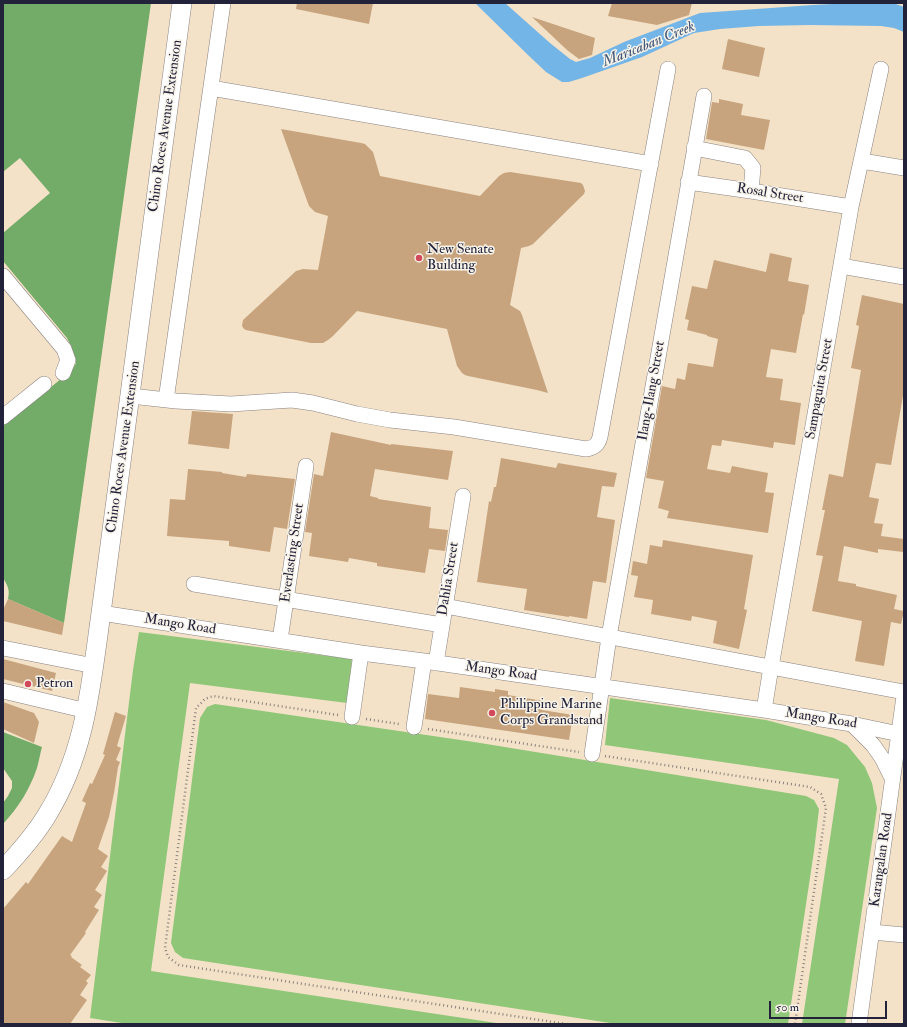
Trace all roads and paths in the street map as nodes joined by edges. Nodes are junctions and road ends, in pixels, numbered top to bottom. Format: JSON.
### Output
{"nodes":[{"id":1,"x":182,"y":3,"type":"edge"},
{"id":2,"x":223,"y":3,"type":"edge"},
{"id":3,"x":668,"y":69,"type":"dead end"},
{"id":4,"x":881,"y":69,"type":"dead end"},
{"id":5,"x":211,"y":88,"type":"junction"},
{"id":6,"x":704,"y":96,"type":"dead end"},
{"id":7,"x":694,"y":148,"type":"junction"},
{"id":8,"x":862,"y":161,"type":"junction"},
{"id":9,"x":651,"y":164,"type":"junction"},
{"id":10,"x":904,"y":168,"type":"edge"},
{"id":11,"x":688,"y":182,"type":"junction"},
{"id":12,"x":751,"y":191,"type":"junction"},
{"id":13,"x":851,"y":207,"type":"junction"},
{"id":14,"x":841,"y":266,"type":"junction"},
{"id":15,"x":3,"y":276,"type":"edge"},
{"id":16,"x":904,"y":277,"type":"edge"},
{"id":17,"x":63,"y":373,"type":"dead end"},
{"id":18,"x":44,"y":384,"type":"dead end"},
{"id":19,"x":131,"y":396,"type":"junction"},
{"id":20,"x":166,"y":400,"type":"junction"},
{"id":21,"x":3,"y":417,"type":"edge"},
{"id":22,"x":306,"y":466,"type":"dead end"},
{"id":23,"x":463,"y":496,"type":"dead end"},
{"id":24,"x":194,"y":584,"type":"dead end"},
{"id":25,"x":286,"y":599,"type":"junction"},
{"id":26,"x":445,"y":606,"type":"junction"},
{"id":27,"x":101,"y":613,"type":"junction"},
{"id":28,"x":442,"y":625,"type":"junction"},
{"id":29,"x":609,"y":636,"type":"junction"},
{"id":30,"x":280,"y":640,"type":"junction"},
{"id":31,"x":3,"y":648,"type":"edge"},
{"id":32,"x":361,"y":653,"type":"junction"},
{"id":33,"x":430,"y":662,"type":"junction"},
{"id":34,"x":94,"y":666,"type":"junction"},
{"id":35,"x":771,"y":667,"type":"junction"},
{"id":36,"x":602,"y":687,"type":"junction"},
{"id":37,"x":3,"y":691,"type":"edge"},
{"id":38,"x":904,"y":692,"type":"edge"},
{"id":39,"x":904,"y":696,"type":"edge"},
{"id":40,"x":764,"y":710,"type":"junction"},
{"id":41,"x":87,"y":711,"type":"junction"},
{"id":42,"x":352,"y":717,"type":"junction"},
{"id":43,"x":852,"y":724,"type":"junction"},
{"id":44,"x":901,"y":725,"type":"edge"},
{"id":45,"x":414,"y":726,"type":"junction"},
{"id":46,"x":592,"y":754,"type":"junction"},
{"id":47,"x":892,"y":778,"type":"junction"},
{"id":48,"x":3,"y":870,"type":"edge"},
{"id":49,"x":872,"y":932,"type":"junction"},
{"id":50,"x":904,"y":935,"type":"edge"},
{"id":51,"x":566,"y":1024,"type":"edge"},
{"id":52,"x":795,"y":1024,"type":"edge"},
{"id":53,"x":859,"y":1024,"type":"edge"}],
"edges":[{"from":1,"to":19,"type":"main road","name":"Chino Roces Avenue Extension"},
{"from":2,"to":5,"type":"street"},
{"from":3,"to":9,"type":"street"},
{"from":4,"to":8,"type":"street","name":"Sampaguita Street"},
{"from":5,"to":9,"type":"street"},
{"from":5,"to":20,"type":"street"},
{"from":6,"to":7,"type":"street","name":"Ilang-Ilang Street"},
{"from":7,"to":11,"type":"street","name":"Ilang-Ilang Street"},
{"from":7,"to":12,"type":"street"},
{"from":8,"to":10,"type":"street"},
{"from":8,"to":13,"type":"street","name":"Sampaguita Street"},
{"from":9,"to":20,"type":"street"},
{"from":11,"to":12,"type":"street","name":"Rosal Street"},
{"from":11,"to":29,"type":"street","name":"Ilang-Ilang Street"},
{"from":12,"to":13,"type":"street","name":"Rosal Street"},
{"from":13,"to":14,"type":"street","name":"Sampaguita Street"},
{"from":14,"to":16,"type":"street"},
{"from":14,"to":35,"type":"street","name":"Sampaguita Street"},
{"from":15,"to":17,"type":"street"},
{"from":18,"to":21,"type":"street"},
{"from":19,"to":20,"type":"street"},
{"from":19,"to":27,"type":"main road","name":"Chino Roces Avenue Extension"},
{"from":22,"to":25,"type":"street","name":"Everlasting Street"},
{"from":23,"to":26,"type":"street","name":"Dahlia Street"},
{"from":24,"to":25,"type":"street"},
{"from":25,"to":28,"type":"street"},
{"from":25,"to":30,"type":"street","name":"Everlasting Street"},
{"from":26,"to":28,"type":"street","name":"Dahlia Street"},
{"from":26,"to":29,"type":"street"},
{"from":27,"to":30,"type":"street","name":"Mango Road"},
{"from":27,"to":34,"type":"main road","name":"Chino Roces Avenue Extension"},
{"from":28,"to":33,"type":"street","name":"Dahlia Street"},
{"from":29,"to":35,"type":"street"},
{"from":29,"to":36,"type":"street","name":"Ilang-Ilang Street"},
{"from":30,"to":32,"type":"street","name":"Mango Road"},
{"from":31,"to":34,"type":"street"},
{"from":32,"to":33,"type":"street","name":"Mango Road"},
{"from":32,"to":42,"type":"street"},
{"from":33,"to":36,"type":"street","name":"Mango Road"},
{"from":33,"to":45,"type":"street","name":"Dahlia Street"},
{"from":34,"to":41,"type":"main road","name":"Chino Roces Avenue Extension"},
{"from":35,"to":38,"type":"street"},
{"from":35,"to":40,"type":"street","name":"Sampaguita Street"},
{"from":36,"to":40,"type":"street","name":"Mango Road"},
{"from":36,"to":46,"type":"street","name":"Ilang-Ilang Street"},
{"from":37,"to":41,"type":"street"},
{"from":39,"to":44,"type":"street","name":"Karangalan Road"},
{"from":40,"to":43,"type":"street","name":"Mango Road"},
{"from":41,"to":48,"type":"main road","name":"Chino Roces Avenue Extension"},
{"from":42,"to":45,"type":"path"},
{"from":42,"to":51,"type":"path"},
{"from":43,"to":44,"type":"street","name":"Mango Road"},
{"from":43,"to":47,"type":"street"},
{"from":44,"to":47,"type":"street","name":"Karangalan Road"},
{"from":45,"to":46,"type":"path"},
{"from":46,"to":52,"type":"path"},
{"from":47,"to":49,"type":"street","name":"Karangalan Road"},
{"from":49,"to":50,"type":"street"},
{"from":49,"to":53,"type":"street","name":"Karangalan Road"}]}
